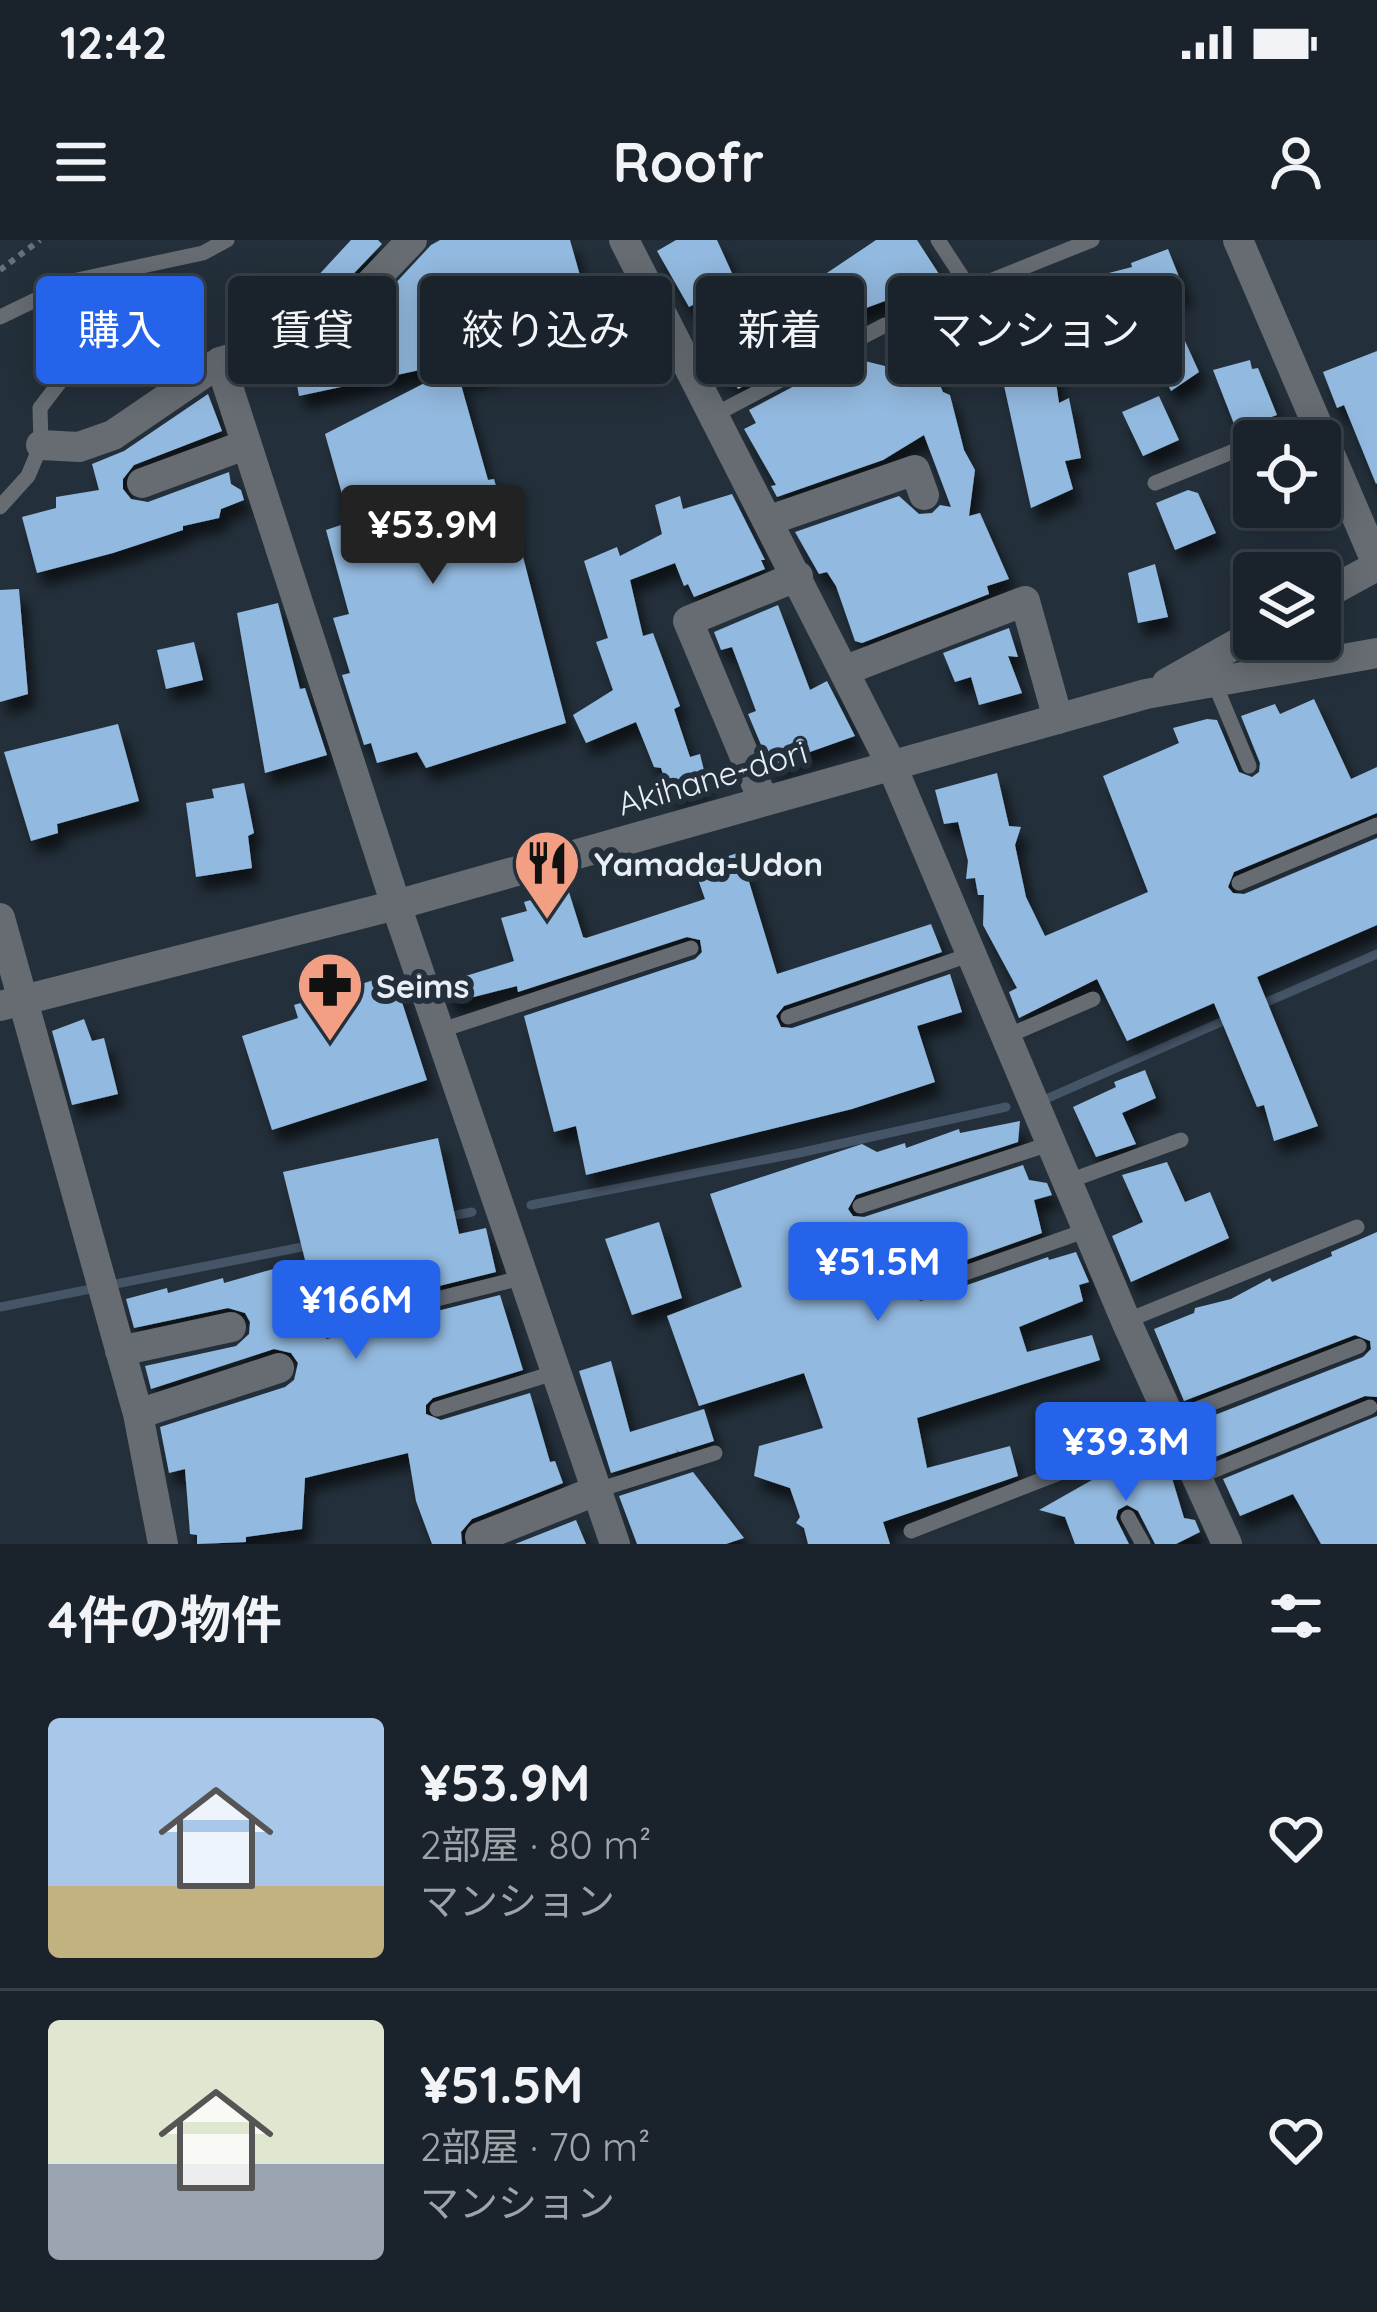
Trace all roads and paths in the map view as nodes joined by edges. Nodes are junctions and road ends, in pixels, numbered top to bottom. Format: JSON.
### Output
{"nodes":[{"id":1,"x":40,"y":240,"type":"edge"},
{"id":2,"x":227,"y":240,"type":"edge"},
{"id":3,"x":412,"y":240,"type":"edge"},
{"id":4,"x":624,"y":240,"type":"edge"},
{"id":5,"x":938,"y":240,"type":"edge"},
{"id":6,"x":1092,"y":240,"type":"edge"},
{"id":7,"x":1238,"y":240,"type":"edge"},
{"id":8,"x":128,"y":269,"type":"junction"},
{"id":9,"x":0,"y":270,"type":"edge"},
{"id":10,"x":0,"y":316,"type":"edge"},
{"id":11,"x":885,"y":326,"type":"dead end"},
{"id":12,"x":220,"y":362,"type":"junction"},
{"id":13,"x":716,"y":414,"type":"junction"},
{"id":14,"x":1315,"y":419,"type":"joint"},
{"id":15,"x":40,"y":445,"type":"junction"},
{"id":16,"x":244,"y":445,"type":"junction"},
{"id":17,"x":1233,"y":452,"type":"edge"},
{"id":18,"x":142,"y":483,"type":"dead end"},
{"id":19,"x":1155,"y":483,"type":"dead end"},
{"id":20,"x":924,"y":495,"type":"dead end"},
{"id":21,"x":0,"y":507,"type":"edge"},
{"id":22,"x":770,"y":520,"type":"junction"},
{"id":23,"x":1377,"y":565,"type":"edge"},
{"id":24,"x":798,"y":576,"type":"junction"},
{"id":25,"x":1341,"y":586,"type":"edge"},
{"id":26,"x":1233,"y":646,"type":"edge"},
{"id":27,"x":1377,"y":653,"type":"edge"},
{"id":28,"x":846,"y":670,"type":"junction"},
{"id":29,"x":1214,"y":682,"type":"junction"},
{"id":30,"x":1146,"y":694,"type":"junction"},
{"id":31,"x":1058,"y":719,"type":"junction"},
{"id":32,"x":891,"y":764,"type":"junction"},
{"id":33,"x":1249,"y":766,"type":"dead end"},
{"id":34,"x":763,"y":800,"type":"junction"},
{"id":35,"x":1377,"y":825,"type":"edge"},
{"id":36,"x":1239,"y":884,"type":"dead end"},
{"id":37,"x":395,"y":905,"type":"junction"},
{"id":38,"x":0,"y":918,"type":"edge"},
{"id":39,"x":691,"y":948,"type":"dead end"},
{"id":40,"x":969,"y":955,"type":"junction"},
{"id":41,"x":1093,"y":999,"type":"dead end"},
{"id":42,"x":11,"y":1003,"type":"edge"},
{"id":43,"x":788,"y":1017,"type":"dead end"},
{"id":44,"x":439,"y":1031,"type":"junction"},
{"id":45,"x":1005,"y":1037,"type":"junction"},
{"id":46,"x":1181,"y":1140,"type":"dead end"},
{"id":47,"x":1052,"y":1143,"type":"junction"},
{"id":48,"x":1069,"y":1181,"type":"junction"},
{"id":49,"x":860,"y":1206,"type":"dead end"},
{"id":50,"x":1357,"y":1227,"type":"dead end"},
{"id":51,"x":1090,"y":1229,"type":"junction"},
{"id":52,"x":525,"y":1277,"type":"junction"},
{"id":53,"x":917,"y":1290,"type":"dead end"},
{"id":54,"x":1126,"y":1321,"type":"junction"},
{"id":55,"x":231,"y":1327,"type":"dead end"},
{"id":56,"x":324,"y":1327,"type":"dead end"},
{"id":57,"x":1359,"y":1346,"type":"dead end"},
{"id":58,"x":120,"y":1351,"type":"junction"},
{"id":59,"x":279,"y":1368,"type":"dead end"},
{"id":60,"x":557,"y":1372,"type":"junction"},
{"id":61,"x":1370,"y":1407,"type":"dead end"},
{"id":62,"x":437,"y":1409,"type":"dead end"},
{"id":63,"x":138,"y":1414,"type":"junction"},
{"id":64,"x":1172,"y":1424,"type":"junction"},
{"id":65,"x":715,"y":1453,"type":"dead end"},
{"id":66,"x":1195,"y":1478,"type":"junction"},
{"id":67,"x":598,"y":1490,"type":"junction"},
{"id":68,"x":1128,"y":1517,"type":"dead end"},
{"id":69,"x":911,"y":1532,"type":"dead end"},
{"id":70,"x":1219,"y":1542,"type":"edge"},
{"id":71,"x":164,"y":1544,"type":"edge"},
{"id":72,"x":482,"y":1544,"type":"edge"},
{"id":73,"x":615,"y":1544,"type":"edge"},
{"id":74,"x":1143,"y":1544,"type":"edge"}],
"edges":[{"from":1,"to":9,"type":"path"},
{"from":2,"to":8,"type":"lane"},
{"from":3,"to":12,"type":"street"},
{"from":4,"to":13,"type":"street"},
{"from":5,"to":6,"type":"lane"},
{"from":7,"to":14,"type":"street"},
{"from":8,"to":10,"type":"lane"},
{"from":8,"to":15,"type":"lane"},
{"from":11,"to":13,"type":"lane"},
{"from":12,"to":15,"type":"street"},
{"from":12,"to":16,"type":"street"},
{"from":13,"to":22,"type":"street"},
{"from":14,"to":23,"type":"street"},
{"from":15,"to":21,"type":"lane"},
{"from":16,"to":18,"type":"street"},
{"from":16,"to":37,"type":"street"},
{"from":17,"to":19,"type":"lane"},
{"from":20,"to":22,"type":"street"},
{"from":22,"to":24,"type":"street"},
{"from":23,"to":25,"type":"street"},
{"from":24,"to":28,"type":"street"},
{"from":24,"to":34,"type":"street"},
{"from":26,"to":30,"type":"street"},
{"from":27,"to":29,"type":"street","name":"Akihane-dori"},
{"from":28,"to":31,"type":"street"},
{"from":28,"to":32,"type":"street"},
{"from":29,"to":30,"type":"street","name":"Akihane-dori"},
{"from":29,"to":33,"type":"lane"},
{"from":30,"to":31,"type":"street","name":"Akihane-dori"},
{"from":31,"to":32,"type":"street","name":"Akihane-dori"},
{"from":32,"to":34,"type":"street","name":"Akihane-dori"},
{"from":32,"to":40,"type":"street"},
{"from":34,"to":37,"type":"street","name":"Akihane-dori"},
{"from":35,"to":36,"type":"lane"},
{"from":37,"to":42,"type":"street","name":"Akihane-dori"},
{"from":37,"to":44,"type":"street"},
{"from":38,"to":42,"type":"street"},
{"from":39,"to":44,"type":"lane"},
{"from":40,"to":43,"type":"lane"},
{"from":40,"to":45,"type":"street"},
{"from":41,"to":45,"type":"lane"},
{"from":42,"to":58,"type":"street"},
{"from":44,"to":52,"type":"street"},
{"from":45,"to":47,"type":"street"},
{"from":46,"to":48,"type":"lane"},
{"from":47,"to":48,"type":"street"},
{"from":47,"to":49,"type":"lane"},
{"from":48,"to":51,"type":"street"},
{"from":50,"to":54,"type":"lane"},
{"from":51,"to":53,"type":"lane"},
{"from":51,"to":54,"type":"street"},
{"from":52,"to":56,"type":"lane"},
{"from":52,"to":60,"type":"street"},
{"from":54,"to":64,"type":"street"},
{"from":55,"to":58,"type":"street"},
{"from":57,"to":64,"type":"lane"},
{"from":58,"to":63,"type":"street"},
{"from":59,"to":63,"type":"street"},
{"from":60,"to":62,"type":"lane"},
{"from":60,"to":67,"type":"street"},
{"from":61,"to":66,"type":"lane"},
{"from":63,"to":71,"type":"street"},
{"from":64,"to":66,"type":"street"},
{"from":64,"to":69,"type":"lane"},
{"from":65,"to":67,"type":"lane"},
{"from":66,"to":70,"type":"street"},
{"from":67,"to":72,"type":"street"},
{"from":67,"to":73,"type":"street"},
{"from":68,"to":74,"type":"lane"}]}
